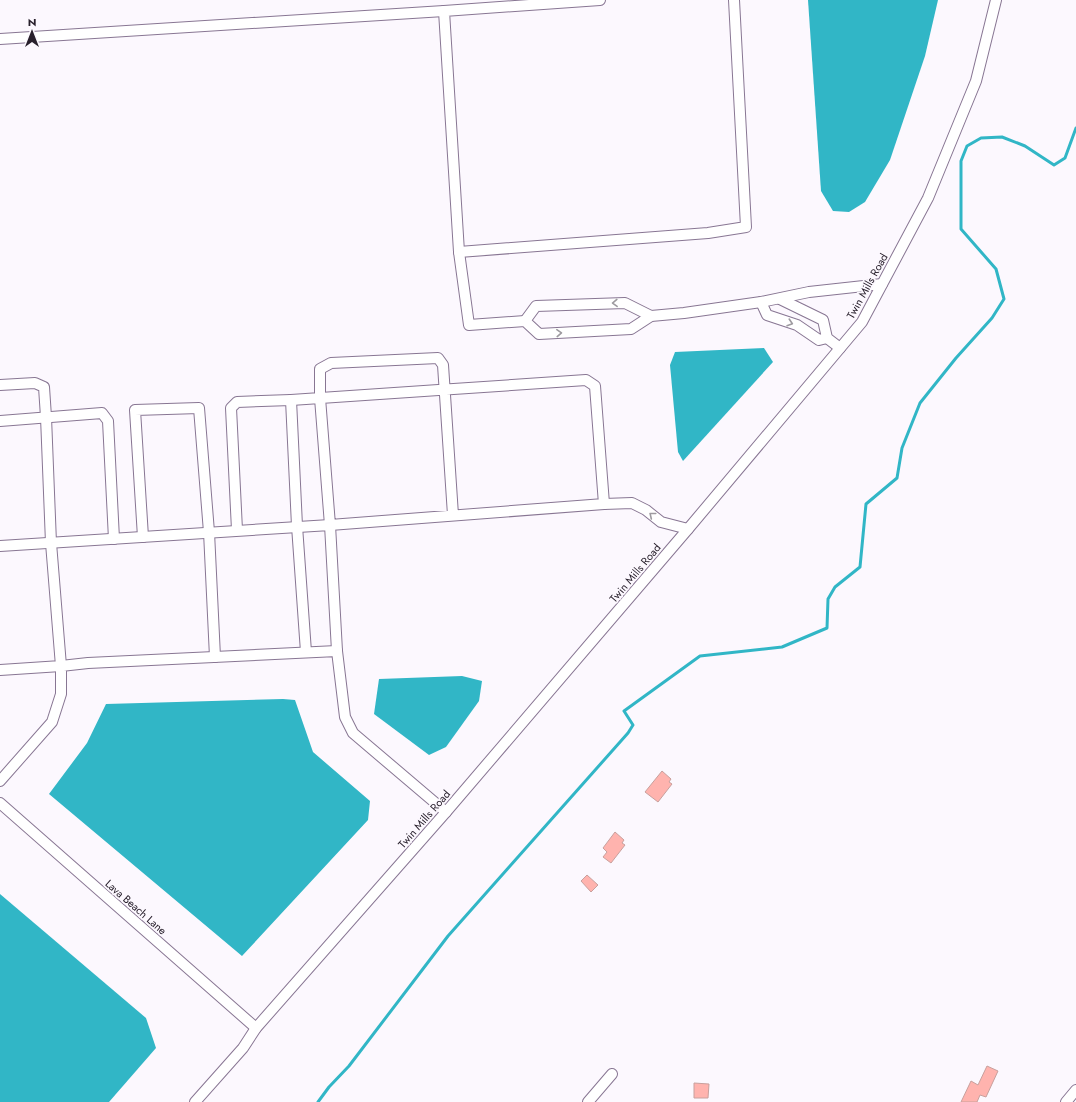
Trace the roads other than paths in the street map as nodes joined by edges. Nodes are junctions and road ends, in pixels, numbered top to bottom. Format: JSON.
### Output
{"nodes":[{"id":1,"x":600,"y":0,"type":"edge"},
{"id":2,"x":734,"y":0,"type":"edge"},
{"id":3,"x":996,"y":4,"type":"edge"},
{"id":4,"x":444,"y":11,"type":"junction"},
{"id":5,"x":0,"y":40,"type":"edge"},
{"id":6,"x":459,"y":252,"type":"junction"},
{"id":7,"x":882,"y":284,"type":"junction"},
{"id":8,"x":780,"y":299,"type":"junction"},
{"id":9,"x":761,"y":302,"type":"junction"},
{"id":10,"x":651,"y":316,"type":"junction"},
{"id":11,"x":525,"y":321,"type":"junction"},
{"id":12,"x":826,"y":338,"type":"junction"},
{"id":13,"x":840,"y":348,"type":"junction"},
{"id":14,"x":0,"y":385,"type":"edge"},
{"id":15,"x":445,"y":390,"type":"junction"},
{"id":16,"x":320,"y":398,"type":"junction"},
{"id":17,"x":291,"y":400,"type":"junction"},
{"id":18,"x":46,"y":417,"type":"junction"},
{"id":19,"x":0,"y":421,"type":"edge"},
{"id":20,"x":604,"y":504,"type":"junction"},
{"id":21,"x":453,"y":515,"type":"junction"},
{"id":22,"x":330,"y":525,"type":"junction"},
{"id":23,"x":297,"y":526,"type":"junction"},
{"id":24,"x":688,"y":529,"type":"junction"},
{"id":25,"x":237,"y":530,"type":"junction"},
{"id":26,"x":209,"y":532,"type":"junction"},
{"id":27,"x":143,"y":537,"type":"junction"},
{"id":28,"x":114,"y":539,"type":"junction"},
{"id":29,"x":51,"y":543,"type":"junction"},
{"id":30,"x":0,"y":546,"type":"edge"},
{"id":31,"x":337,"y":651,"type":"junction"},
{"id":32,"x":306,"y":652,"type":"junction"},
{"id":33,"x":215,"y":657,"type":"junction"},
{"id":34,"x":61,"y":666,"type":"junction"},
{"id":35,"x":0,"y":670,"type":"edge"},
{"id":36,"x":0,"y":781,"type":"edge"},
{"id":37,"x":0,"y":803,"type":"edge"},
{"id":38,"x":446,"y":812,"type":"junction"},
{"id":39,"x":256,"y":1028,"type":"junction"},
{"id":40,"x":612,"y":1074,"type":"dead end"},
{"id":41,"x":1076,"y":1090,"type":"edge"},
{"id":42,"x":195,"y":1102,"type":"edge"},
{"id":43,"x":588,"y":1102,"type":"edge"},
{"id":44,"x":1066,"y":1102,"type":"edge"}],
"edges":[{"from":1,"to":4,"type":"street"},
{"from":2,"to":6,"type":"street"},
{"from":3,"to":7,"type":"street","name":"Twin Mills Road"},
{"from":4,"to":5,"type":"street"},
{"from":4,"to":6,"type":"street"},
{"from":6,"to":11,"type":"street"},
{"from":7,"to":8,"type":"street"},
{"from":7,"to":13,"type":"street","name":"Twin Mills Road"},
{"from":8,"to":9,"type":"street"},
{"from":8,"to":12,"type":"street"},
{"from":9,"to":10,"type":"street"},
{"from":9,"to":12,"type":"street","one_way":true},
{"from":11,"to":10,"type":"street","one_way":true},
{"from":10,"to":11,"type":"street","one_way":true},
{"from":12,"to":13,"type":"street"},
{"from":13,"to":24,"type":"street","name":"Twin Mills Road"},
{"from":14,"to":18,"type":"street"},
{"from":15,"to":16,"type":"street"},
{"from":15,"to":16,"type":"street"},
{"from":15,"to":20,"type":"street"},
{"from":15,"to":21,"type":"street"},
{"from":16,"to":17,"type":"street"},
{"from":16,"to":22,"type":"street"},
{"from":17,"to":23,"type":"street"},
{"from":17,"to":25,"type":"street"},
{"from":18,"to":19,"type":"street"},
{"from":18,"to":28,"type":"street"},
{"from":18,"to":29,"type":"street"},
{"from":20,"to":21,"type":"street"},
{"from":24,"to":20,"type":"street","one_way":true},
{"from":21,"to":22,"type":"street"},
{"from":22,"to":23,"type":"street"},
{"from":22,"to":31,"type":"street"},
{"from":23,"to":25,"type":"street"},
{"from":23,"to":32,"type":"street"},
{"from":24,"to":38,"type":"street","name":"Twin Mills Road"},
{"from":25,"to":26,"type":"street"},
{"from":26,"to":27,"type":"street"},
{"from":26,"to":27,"type":"street"},
{"from":26,"to":33,"type":"street"},
{"from":27,"to":28,"type":"street"},
{"from":28,"to":29,"type":"street"},
{"from":29,"to":30,"type":"street"},
{"from":29,"to":34,"type":"street"},
{"from":31,"to":32,"type":"street"},
{"from":31,"to":38,"type":"street"},
{"from":32,"to":33,"type":"street"},
{"from":33,"to":34,"type":"street"},
{"from":34,"to":35,"type":"street"},
{"from":34,"to":36,"type":"street"},
{"from":37,"to":39,"type":"street","name":"Lava Beach Lane"},
{"from":38,"to":39,"type":"street","name":"Twin Mills Road"},
{"from":39,"to":42,"type":"street","name":"Twin Mills Road"},
{"from":40,"to":43,"type":"street"},
{"from":41,"to":44,"type":"street"}]}
